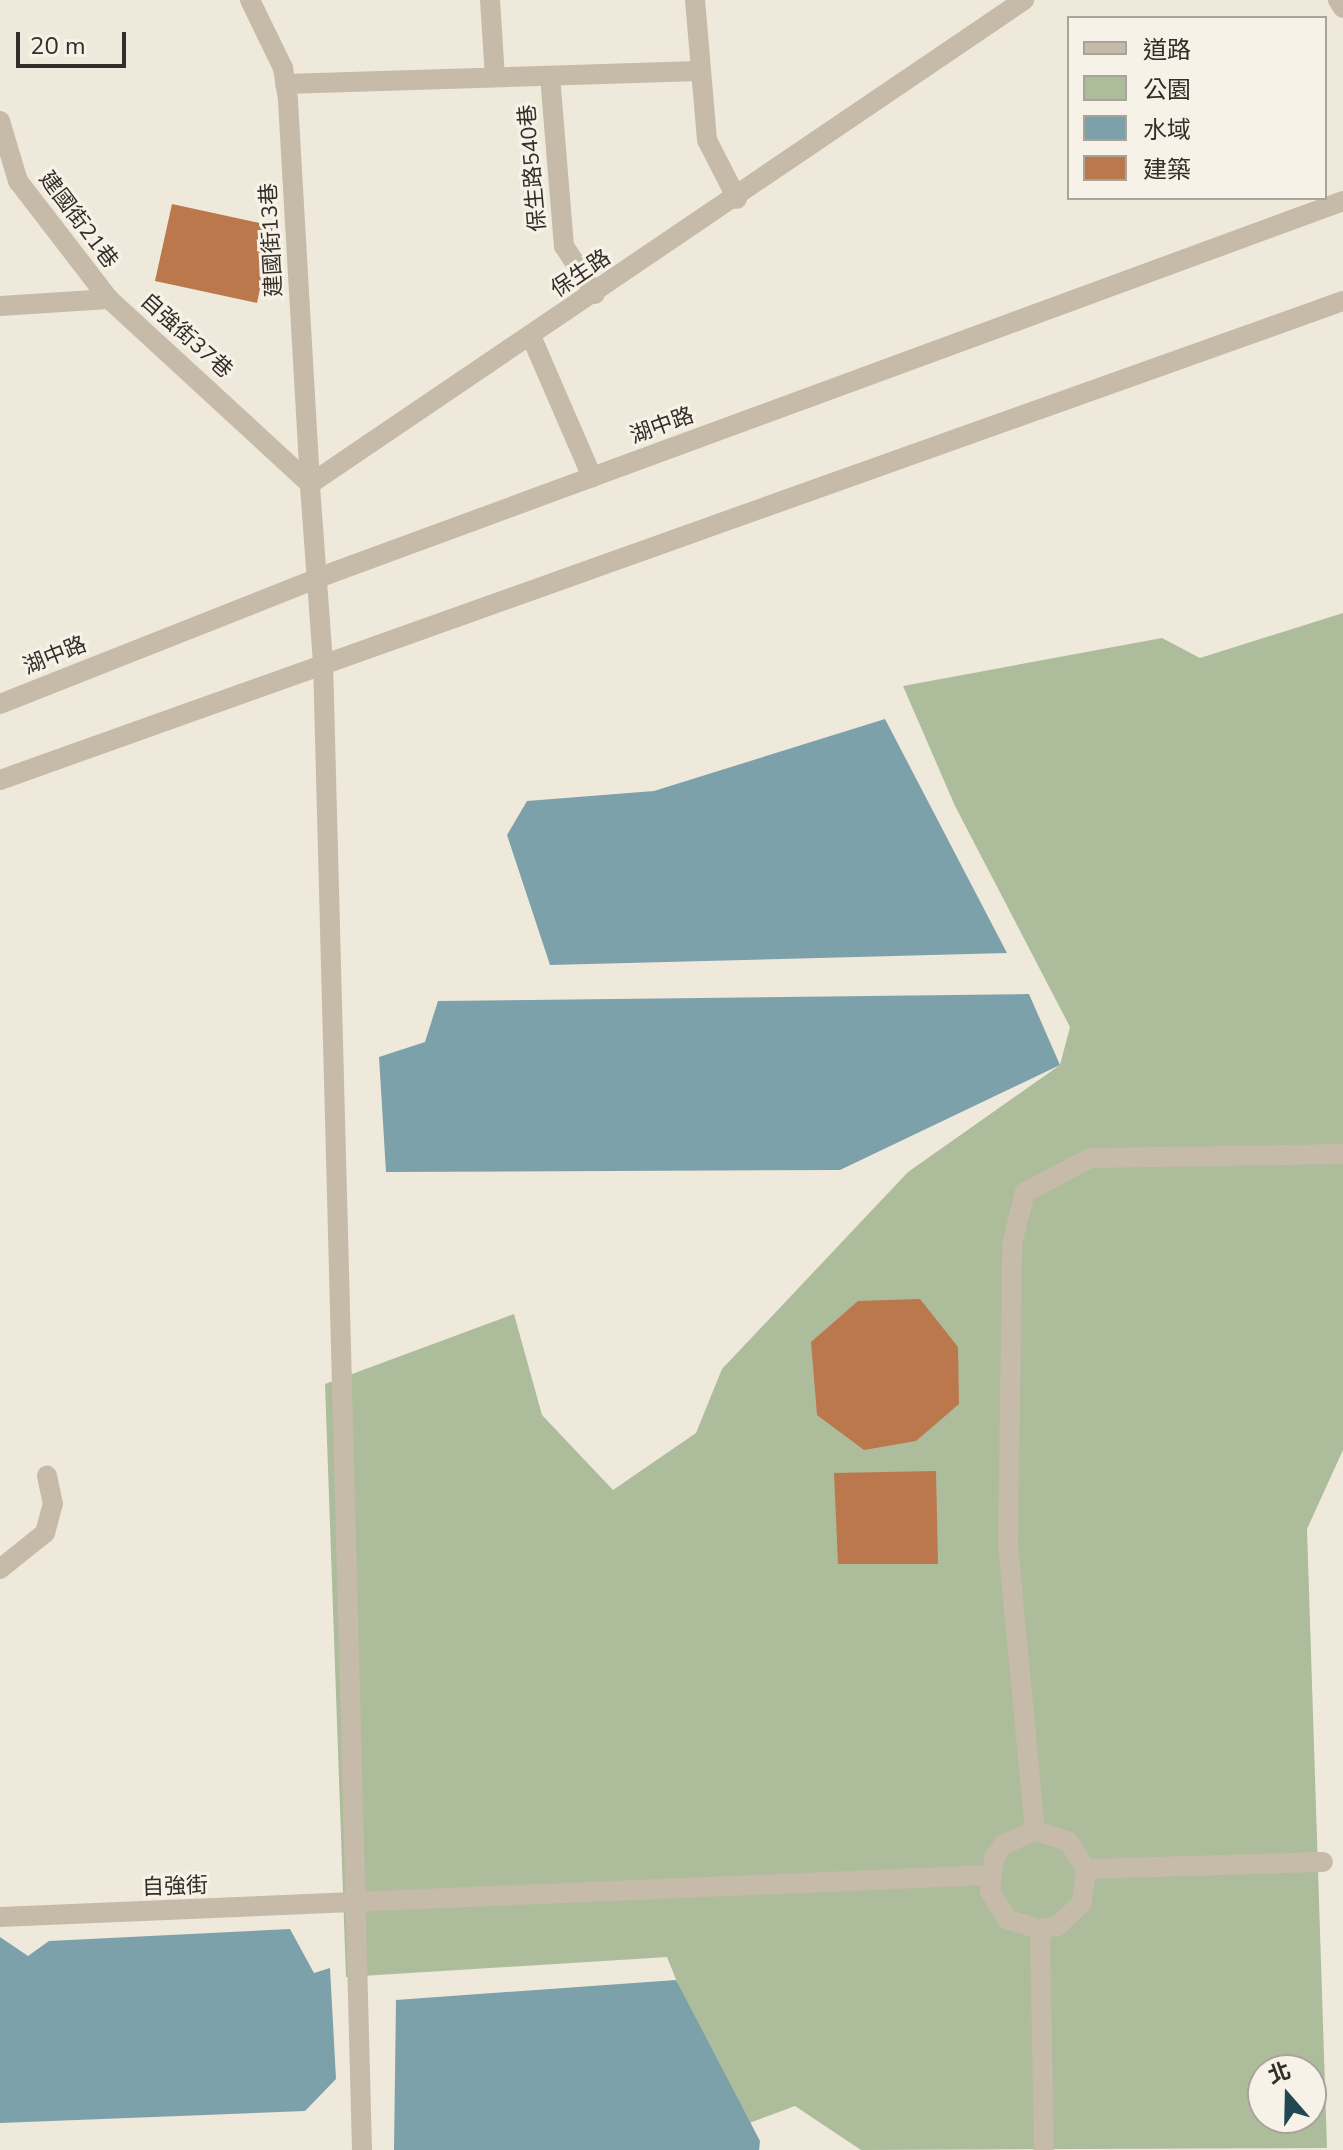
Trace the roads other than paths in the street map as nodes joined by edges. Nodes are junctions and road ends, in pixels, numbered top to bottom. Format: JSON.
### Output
{"nodes":[{"id":1,"x":250,"y":0,"type":"edge"},
{"id":2,"x":490,"y":0,"type":"edge"},
{"id":3,"x":695,"y":0,"type":"edge"},
{"id":4,"x":1024,"y":0,"type":"edge"},
{"id":5,"x":1338,"y":0,"type":"edge"},
{"id":6,"x":1343,"y":8,"type":"edge"},
{"id":7,"x":699,"y":71,"type":"junction"},
{"id":8,"x":550,"y":76,"type":"junction"},
{"id":9,"x":495,"y":77,"type":"junction"},
{"id":10,"x":285,"y":84,"type":"junction"},
{"id":11,"x":0,"y":121,"type":"edge"},
{"id":12,"x":737,"y":199,"type":"junction"},
{"id":13,"x":1343,"y":201,"type":"edge"},
{"id":14,"x":595,"y":294,"type":"junction"},
{"id":15,"x":109,"y":299,"type":"junction"},
{"id":16,"x":1343,"y":301,"type":"edge"},
{"id":17,"x":0,"y":306,"type":"edge"},
{"id":18,"x":531,"y":336,"type":"junction"},
{"id":19,"x":592,"y":477,"type":"junction"},
{"id":20,"x":310,"y":484,"type":"junction"},
{"id":21,"x":315,"y":579,"type":"junction"},
{"id":22,"x":323,"y":663,"type":"junction"},
{"id":23,"x":0,"y":704,"type":"edge"},
{"id":24,"x":0,"y":780,"type":"edge"},
{"id":25,"x":1343,"y":1154,"type":"edge"},
{"id":26,"x":47,"y":1476,"type":"dead end"},
{"id":27,"x":0,"y":1569,"type":"edge"},
{"id":28,"x":1035,"y":1831,"type":"junction"},
{"id":29,"x":1323,"y":1862,"type":"dead end"},
{"id":30,"x":1086,"y":1869,"type":"junction"},
{"id":31,"x":989,"y":1875,"type":"junction"},
{"id":32,"x":352,"y":1904,"type":"junction"},
{"id":33,"x":0,"y":1917,"type":"edge"},
{"id":34,"x":1040,"y":1929,"type":"junction"},
{"id":35,"x":362,"y":2150,"type":"edge"},
{"id":36,"x":1044,"y":2150,"type":"edge"}],
"edges":[{"from":1,"to":10,"type":"street","name":"建國街13巷"},
{"from":2,"to":9,"type":"street"},
{"from":3,"to":7,"type":"street"},
{"from":4,"to":12,"type":"street","name":"保生路"},
{"from":5,"to":6,"type":"street"},
{"from":7,"to":8,"type":"street"},
{"from":7,"to":12,"type":"street"},
{"from":8,"to":9,"type":"street"},
{"from":8,"to":14,"type":"street","name":"保生路540巷"},
{"from":9,"to":10,"type":"street"},
{"from":10,"to":20,"type":"street","name":"建國街13巷"},
{"from":11,"to":15,"type":"street","name":"建國街21巷"},
{"from":12,"to":14,"type":"street","name":"保生路"},
{"from":13,"to":19,"type":"street","name":"湖中路"},
{"from":14,"to":18,"type":"street","name":"保生路"},
{"from":15,"to":17,"type":"street","name":"自強街37巷"},
{"from":15,"to":20,"type":"street","name":"自強街37巷"},
{"from":16,"to":22,"type":"street"},
{"from":18,"to":19,"type":"street"},
{"from":18,"to":20,"type":"street","name":"保生路"},
{"from":19,"to":21,"type":"street","name":"湖中路"},
{"from":20,"to":21,"type":"street"},
{"from":21,"to":22,"type":"street"},
{"from":21,"to":23,"type":"street","name":"湖中路"},
{"from":22,"to":24,"type":"street"},
{"from":22,"to":32,"type":"street"},
{"from":25,"to":28,"type":"street"},
{"from":26,"to":27,"type":"street"},
{"from":28,"to":30,"type":"street"},
{"from":28,"to":31,"type":"street"},
{"from":29,"to":30,"type":"street"},
{"from":30,"to":34,"type":"street"},
{"from":31,"to":32,"type":"street","name":"自強街"},
{"from":31,"to":34,"type":"street"},
{"from":32,"to":33,"type":"street","name":"自強街"},
{"from":32,"to":35,"type":"street"},
{"from":34,"to":36,"type":"street"}]}
